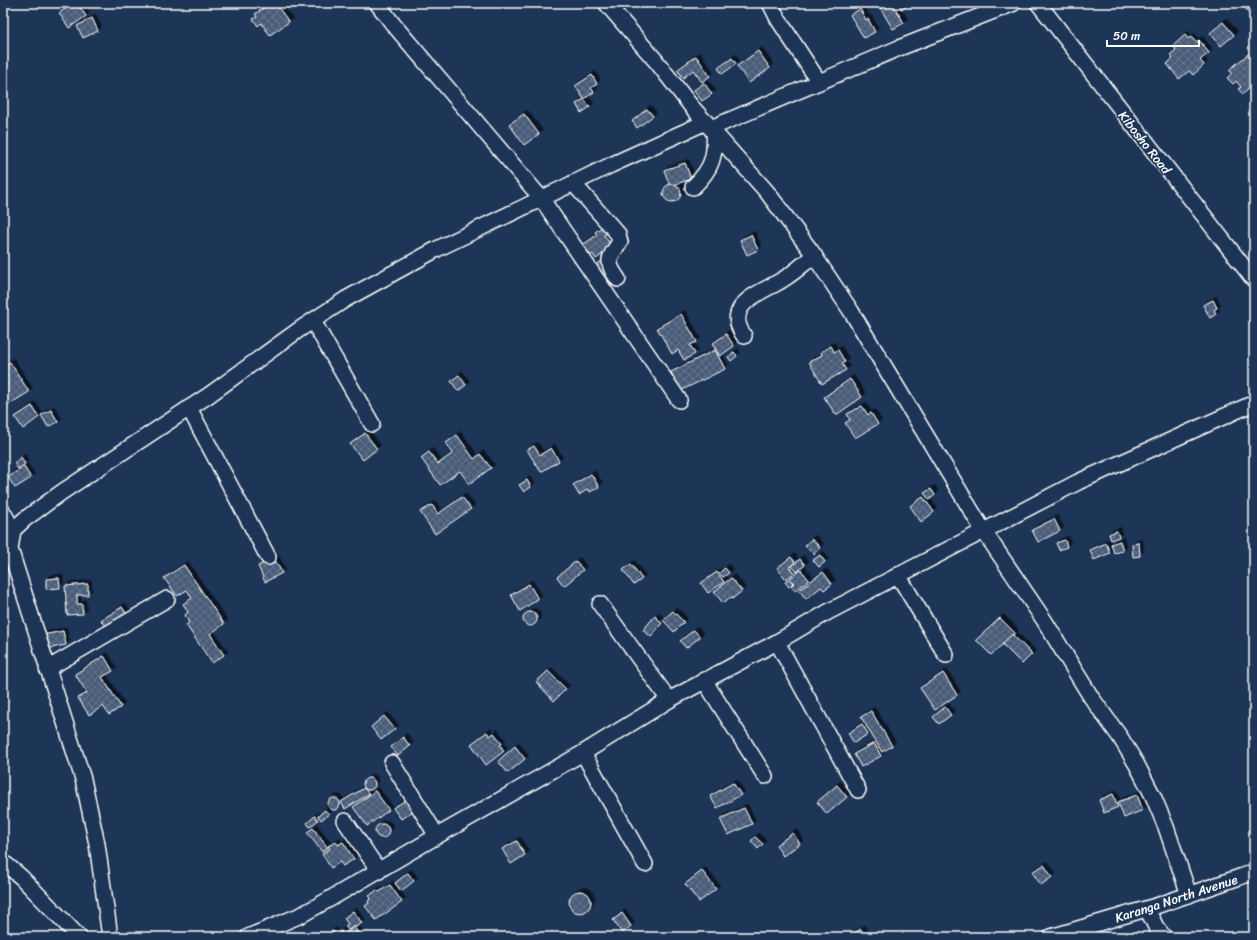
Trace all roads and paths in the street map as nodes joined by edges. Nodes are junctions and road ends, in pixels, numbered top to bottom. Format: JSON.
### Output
{"nodes":[{"id":1,"x":377,"y":3,"type":"edge"},
{"id":2,"x":606,"y":3,"type":"edge"},
{"id":3,"x":770,"y":3,"type":"edge"},
{"id":4,"x":1014,"y":3,"type":"edge"},
{"id":5,"x":1038,"y":3,"type":"edge"},
{"id":6,"x":819,"y":82,"type":"junction"},
{"id":7,"x":710,"y":127,"type":"junction"},
{"id":8,"x":573,"y":183,"type":"junction"},
{"id":9,"x":693,"y":187,"type":"dead end"},
{"id":10,"x":541,"y":198,"type":"junction"},
{"id":11,"x":814,"y":255,"type":"junction"},
{"id":12,"x":618,"y":279,"type":"dead end"},
{"id":13,"x":1254,"y":280,"type":"edge"},
{"id":14,"x":312,"y":321,"type":"junction"},
{"id":15,"x":744,"y":336,"type":"dead end"},
{"id":16,"x":678,"y":400,"type":"dead end"},
{"id":17,"x":1254,"y":402,"type":"edge"},
{"id":18,"x":189,"y":408,"type":"junction"},
{"id":19,"x":372,"y":424,"type":"dead end"},
{"id":20,"x":3,"y":512,"type":"edge"},
{"id":21,"x":13,"y":530,"type":"junction"},
{"id":22,"x":983,"y":530,"type":"junction"},
{"id":23,"x":7,"y":548,"type":"edge"},
{"id":24,"x":268,"y":557,"type":"dead end"},
{"id":25,"x":898,"y":575,"type":"junction"},
{"id":26,"x":166,"y":599,"type":"dead end"},
{"id":27,"x":600,"y":604,"type":"dead end"},
{"id":28,"x":777,"y":642,"type":"junction"},
{"id":29,"x":946,"y":656,"type":"dead end"},
{"id":30,"x":47,"y":669,"type":"junction"},
{"id":31,"x":704,"y":680,"type":"junction"},
{"id":32,"x":669,"y":700,"type":"junction"},
{"id":33,"x":583,"y":753,"type":"junction"},
{"id":34,"x":392,"y":763,"type":"dead end"},
{"id":35,"x":765,"y":776,"type":"dead end"},
{"id":36,"x":858,"y":790,"type":"dead end"},
{"id":37,"x":344,"y":821,"type":"dead end"},
{"id":38,"x":437,"y":836,"type":"junction"},
{"id":39,"x":3,"y":862,"type":"edge"},
{"id":40,"x":645,"y":864,"type":"dead end"},
{"id":41,"x":379,"y":870,"type":"junction"},
{"id":42,"x":1254,"y":872,"type":"edge"},
{"id":43,"x":1189,"y":894,"type":"junction"},
{"id":44,"x":1147,"y":908,"type":"junction"},
{"id":45,"x":79,"y":937,"type":"edge"},
{"id":46,"x":110,"y":937,"type":"edge"},
{"id":47,"x":248,"y":937,"type":"edge"},
{"id":48,"x":1051,"y":937,"type":"edge"},
{"id":49,"x":1164,"y":937,"type":"edge"}],
"edges":[{"from":1,"to":10,"type":"street"},
{"from":2,"to":7,"type":"street"},
{"from":3,"to":6,"type":"street"},
{"from":4,"to":6,"type":"street"},
{"from":5,"to":13,"type":"street","name":"Kibosho Road"},
{"from":6,"to":7,"type":"street"},
{"from":7,"to":8,"type":"street"},
{"from":7,"to":9,"type":"street"},
{"from":7,"to":11,"type":"street"},
{"from":8,"to":10,"type":"street"},
{"from":8,"to":12,"type":"street"},
{"from":10,"to":14,"type":"street"},
{"from":10,"to":16,"type":"street"},
{"from":11,"to":15,"type":"street"},
{"from":11,"to":22,"type":"street"},
{"from":14,"to":18,"type":"street"},
{"from":14,"to":19,"type":"street"},
{"from":17,"to":22,"type":"street"},
{"from":18,"to":21,"type":"street"},
{"from":18,"to":24,"type":"street"},
{"from":20,"to":21,"type":"street"},
{"from":21,"to":23,"type":"street"},
{"from":22,"to":25,"type":"street"},
{"from":22,"to":43,"type":"street"},
{"from":23,"to":30,"type":"street"},
{"from":25,"to":28,"type":"street"},
{"from":25,"to":29,"type":"street"},
{"from":26,"to":30,"type":"street"},
{"from":27,"to":32,"type":"street"},
{"from":28,"to":31,"type":"street"},
{"from":28,"to":36,"type":"street"},
{"from":30,"to":46,"type":"street"},
{"from":31,"to":32,"type":"street"},
{"from":31,"to":35,"type":"street"},
{"from":32,"to":33,"type":"street"},
{"from":33,"to":38,"type":"street"},
{"from":33,"to":40,"type":"street"},
{"from":34,"to":38,"type":"street"},
{"from":37,"to":41,"type":"street"},
{"from":38,"to":41,"type":"street"},
{"from":39,"to":45,"type":"street"},
{"from":41,"to":47,"type":"street"},
{"from":42,"to":43,"type":"street","name":"Karanga North Avenue"},
{"from":43,"to":44,"type":"street","name":"Karanga North Avenue"},
{"from":44,"to":48,"type":"street","name":"Karanga North Avenue"},
{"from":44,"to":49,"type":"street"}]}
